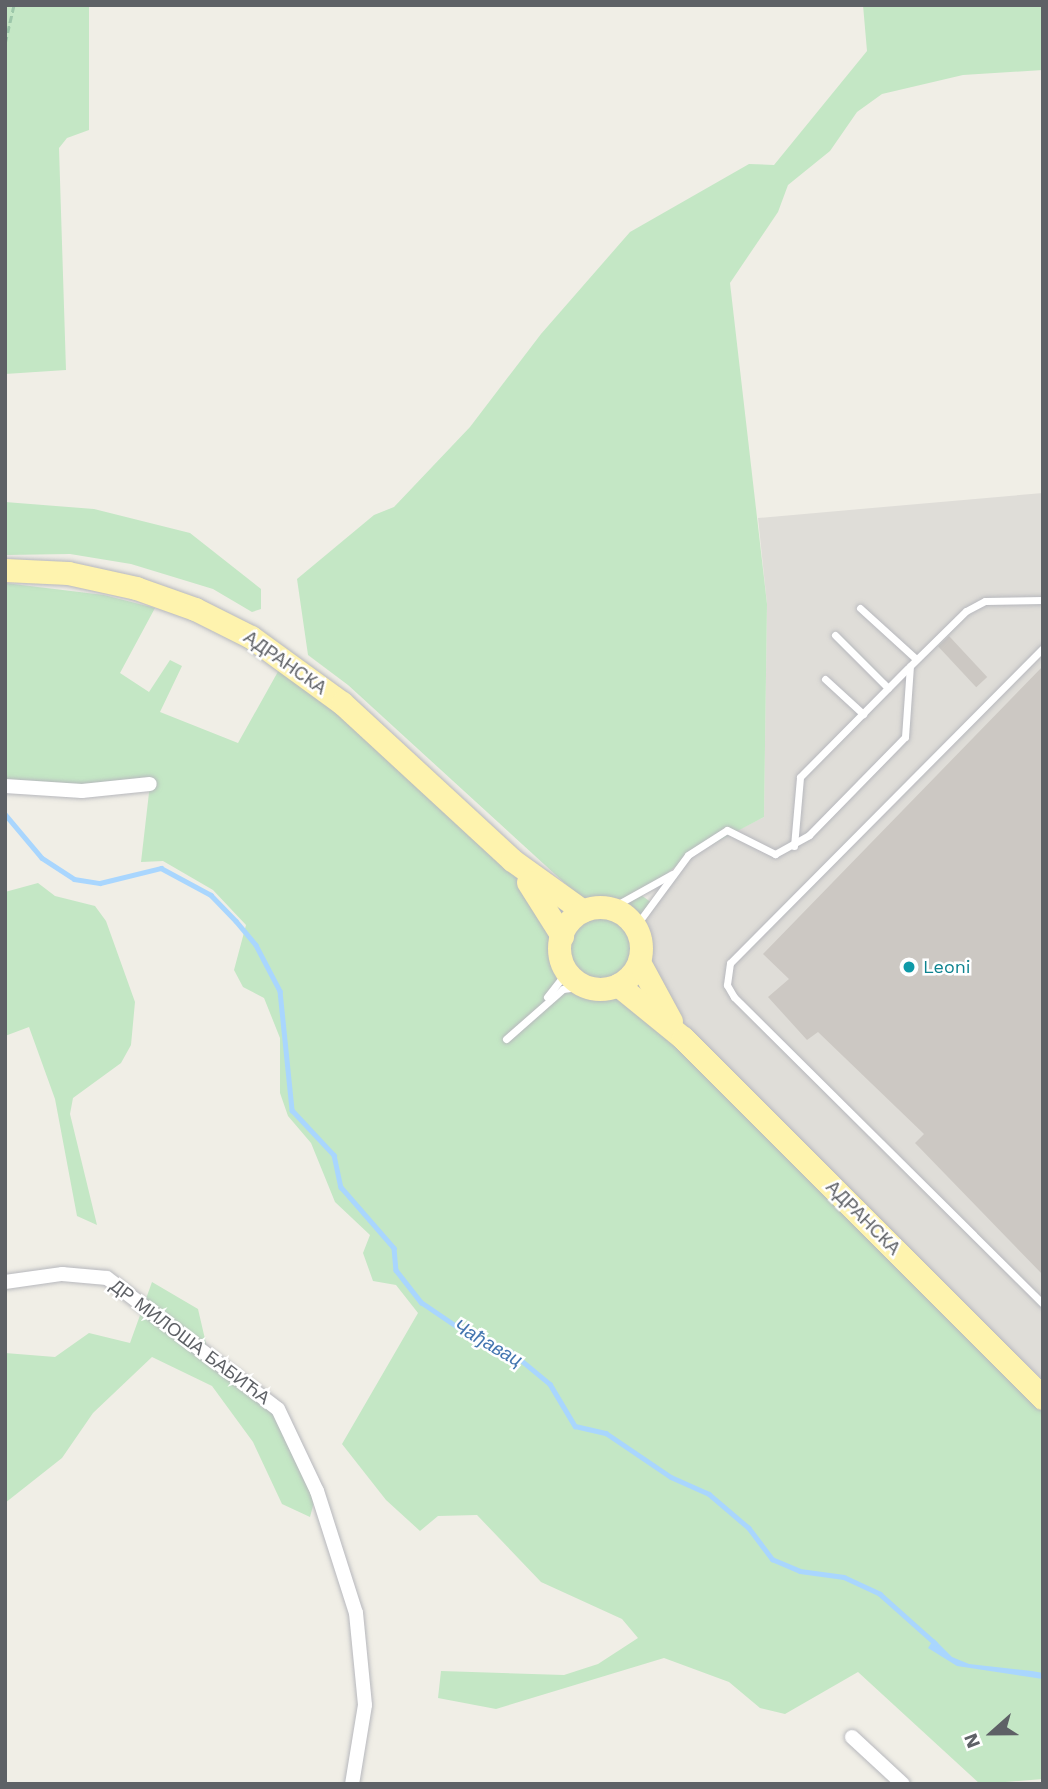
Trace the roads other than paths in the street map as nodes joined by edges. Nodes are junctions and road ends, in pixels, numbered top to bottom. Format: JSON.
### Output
{"nodes":[{"id":1,"x":5,"y":570,"type":"edge"},
{"id":2,"x":1043,"y":600,"type":"edge"},
{"id":3,"x":859,"y":608,"type":"dead end"},
{"id":4,"x":835,"y":635,"type":"dead end"},
{"id":5,"x":1043,"y":648,"type":"edge"},
{"id":6,"x":916,"y":659,"type":"junction"},
{"id":7,"x":910,"y":666,"type":"junction"},
{"id":8,"x":825,"y":679,"type":"dead end"},
{"id":9,"x":888,"y":688,"type":"junction"},
{"id":10,"x":863,"y":714,"type":"junction"},
{"id":11,"x":150,"y":784,"type":"dead end"},
{"id":12,"x":5,"y":786,"type":"edge"},
{"id":13,"x":794,"y":846,"type":"junction"},
{"id":14,"x":512,"y":860,"type":"junction"},
{"id":15,"x":676,"y":871,"type":"junction"},
{"id":16,"x":611,"y":908,"type":"junction"},
{"id":17,"x":583,"y":911,"type":"junction"},
{"id":18,"x":635,"y":927,"type":"junction"},
{"id":19,"x":562,"y":936,"type":"junction"},
{"id":20,"x":639,"y":962,"type":"junction"},
{"id":21,"x":563,"y":965,"type":"junction"},
{"id":22,"x":618,"y":985,"type":"junction"},
{"id":23,"x":585,"y":986,"type":"junction"},
{"id":24,"x":527,"y":1019,"type":"junction"},
{"id":25,"x":683,"y":1038,"type":"junction"},
{"id":26,"x":506,"y":1039,"type":"dead end"},
{"id":27,"x":5,"y":1282,"type":"edge"},
{"id":28,"x":1043,"y":1304,"type":"edge"},
{"id":29,"x":1043,"y":1398,"type":"edge"},
{"id":30,"x":852,"y":1737,"type":"dead end"},
{"id":31,"x":352,"y":1784,"type":"edge"},
{"id":32,"x":903,"y":1784,"type":"edge"}],
"edges":[{"from":1,"to":14,"type":"main road","name":"АДРАНСКА"},
{"from":2,"to":6,"type":"lane"},
{"from":3,"to":6,"type":"lane"},
{"from":4,"to":9,"type":"lane"},
{"from":5,"to":28,"type":"lane"},
{"from":6,"to":7,"type":"lane"},
{"from":7,"to":9,"type":"lane"},
{"from":7,"to":13,"type":"lane"},
{"from":8,"to":10,"type":"lane"},
{"from":9,"to":10,"type":"lane"},
{"from":10,"to":13,"type":"lane"},
{"from":11,"to":12,"type":"street"},
{"from":13,"to":15,"type":"lane"},
{"from":14,"to":17,"type":"main road","name":"АДРАНСКА"},
{"from":14,"to":19,"type":"main road","name":"АДРАНСКА"},
{"from":15,"to":16,"type":"lane"},
{"from":15,"to":18,"type":"lane"},
{"from":16,"to":17,"type":"main road"},
{"from":16,"to":18,"type":"main road"},
{"from":17,"to":19,"type":"main road"},
{"from":18,"to":20,"type":"main road"},
{"from":19,"to":21,"type":"main road"},
{"from":20,"to":22,"type":"main road"},
{"from":20,"to":25,"type":"main road","name":"АДРАНСКА"},
{"from":21,"to":23,"type":"main road"},
{"from":21,"to":24,"type":"lane"},
{"from":22,"to":23,"type":"main road"},
{"from":22,"to":25,"type":"main road","name":"АДРАНСКА"},
{"from":23,"to":24,"type":"lane"},
{"from":24,"to":26,"type":"lane"},
{"from":25,"to":29,"type":"main road","name":"АДРАНСКА"},
{"from":27,"to":31,"type":"street","name":"ДР МИЛОША БАБИЋА"},
{"from":30,"to":32,"type":"street"}]}
